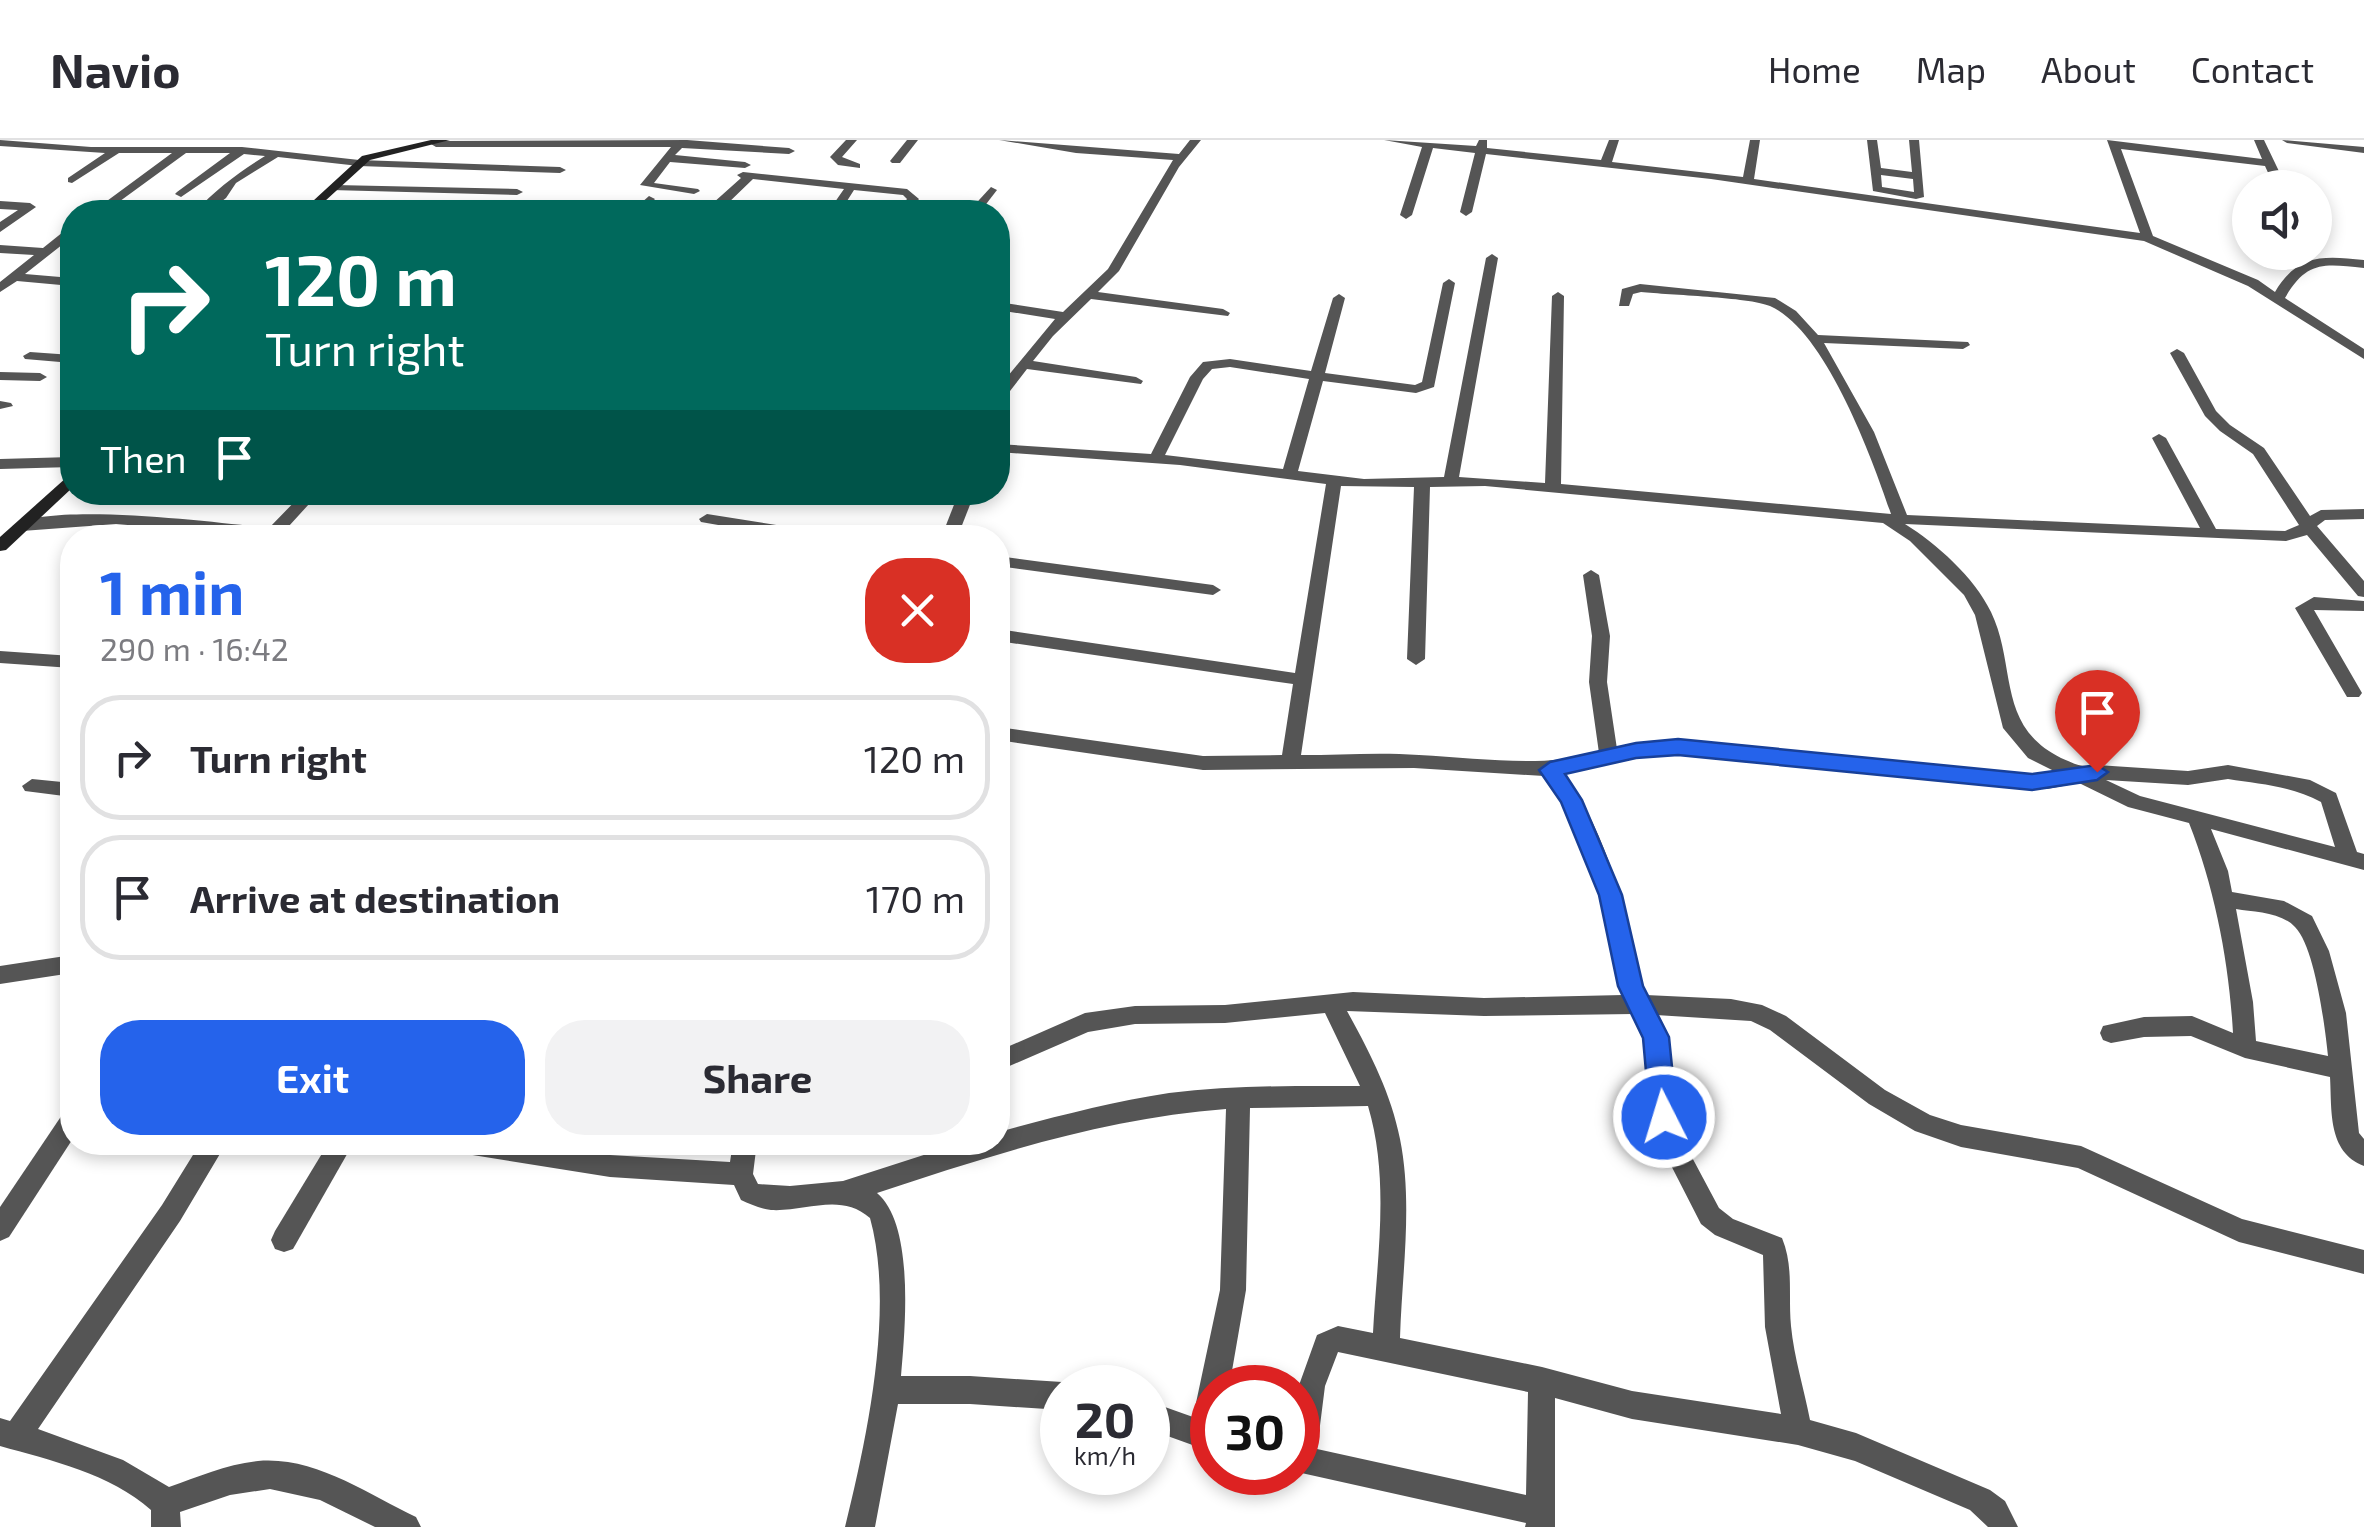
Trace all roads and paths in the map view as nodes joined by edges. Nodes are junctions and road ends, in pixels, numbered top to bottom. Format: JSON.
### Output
{"nodes":[{"id":1,"x":852,"y":140,"type":"edge"},
{"id":2,"x":913,"y":140,"type":"edge"},
{"id":3,"x":1004,"y":140,"type":"edge"},
{"id":4,"x":1196,"y":140,"type":"edge"},
{"id":5,"x":1389,"y":140,"type":"edge"},
{"id":6,"x":1555,"y":140,"type":"edge"},
{"id":7,"x":1614,"y":140,"type":"edge"},
{"id":8,"x":1756,"y":140,"type":"edge"},
{"id":9,"x":1872,"y":140,"type":"edge"},
{"id":10,"x":1914,"y":140,"type":"edge"},
{"id":11,"x":2260,"y":140,"type":"edge"},
{"id":12,"x":2287,"y":140,"type":"edge"},
{"id":13,"x":623,"y":141,"type":"edge"},
{"id":14,"x":440,"y":142,"type":"edge"},
{"id":15,"x":680,"y":142,"type":"edge"},
{"id":16,"x":2112,"y":142,"type":"edge"},
{"id":17,"x":0,"y":143,"type":"edge"},
{"id":18,"x":1050,"y":143,"type":"edge"},
{"id":19,"x":16,"y":144,"type":"junction"},
{"id":20,"x":159,"y":145,"type":"edge"},
{"id":21,"x":1102,"y":146,"type":"edge"},
{"id":22,"x":1428,"y":146,"type":"junction"},
{"id":23,"x":1482,"y":146,"type":"edge"},
{"id":24,"x":185,"y":149,"type":"junction"},
{"id":25,"x":117,"y":150,"type":"junction"},
{"id":26,"x":242,"y":150,"type":"junction"},
{"id":27,"x":788,"y":150,"type":"dead end"},
{"id":28,"x":2364,"y":150,"type":"edge"},
{"id":29,"x":277,"y":153,"type":"junction"},
{"id":30,"x":0,"y":154,"type":"edge"},
{"id":31,"x":666,"y":158,"type":"junction"},
{"id":32,"x":1180,"y":158,"type":"junction"},
{"id":33,"x":1550,"y":158,"type":"junction"},
{"id":34,"x":896,"y":160,"type":"dead end"},
{"id":35,"x":359,"y":163,"type":"junction"},
{"id":36,"x":1606,"y":163,"type":"junction"},
{"id":37,"x":2270,"y":164,"type":"junction"},
{"id":38,"x":856,"y":166,"type":"dead end"},
{"id":39,"x":560,"y":170,"type":"dead end"},
{"id":40,"x":2273,"y":170,"type":"edge"},
{"id":41,"x":1875,"y":171,"type":"junction"},
{"id":42,"x":746,"y":172,"type":"junction"},
{"id":43,"x":1918,"y":176,"type":"junction"},
{"id":44,"x":72,"y":180,"type":"dead end"},
{"id":45,"x":1748,"y":181,"type":"junction"},
{"id":46,"x":852,"y":185,"type":"junction"},
{"id":47,"x":335,"y":188,"type":"junction"},
{"id":48,"x":991,"y":190,"type":"dead end"},
{"id":49,"x":517,"y":192,"type":"dead end"},
{"id":50,"x":694,"y":192,"type":"dead end"},
{"id":51,"x":181,"y":194,"type":"dead end"},
{"id":52,"x":1897,"y":197,"type":"junction"},
{"id":53,"x":115,"y":200,"type":"edge"},
{"id":54,"x":217,"y":200,"type":"edge"},
{"id":55,"x":322,"y":200,"type":"edge"},
{"id":56,"x":722,"y":200,"type":"edge"},
{"id":57,"x":842,"y":200,"type":"edge"},
{"id":58,"x":910,"y":200,"type":"edge"},
{"id":59,"x":983,"y":200,"type":"edge"},
{"id":60,"x":0,"y":205,"type":"edge"},
{"id":61,"x":1466,"y":212,"type":"dead end"},
{"id":62,"x":1406,"y":216,"type":"dead end"},
{"id":63,"x":0,"y":228,"type":"edge"},
{"id":64,"x":2146,"y":238,"type":"junction"},
{"id":65,"x":60,"y":240,"type":"edge"},
{"id":66,"x":0,"y":249,"type":"edge"},
{"id":67,"x":43,"y":252,"type":"junction"},
{"id":68,"x":1492,"y":258,"type":"dead end"},
{"id":69,"x":2332,"y":261,"type":"edge"},
{"id":70,"x":2364,"y":264,"type":"edge"},
{"id":71,"x":2295,"y":270,"type":"edge"},
{"id":72,"x":13,"y":277,"type":"junction"},
{"id":73,"x":60,"y":281,"type":"edge"},
{"id":74,"x":1449,"y":283,"type":"dead end"},
{"id":75,"x":0,"y":288,"type":"edge"},
{"id":76,"x":1089,"y":295,"type":"junction"},
{"id":77,"x":1558,"y":296,"type":"dead end"},
{"id":78,"x":2280,"y":297,"type":"junction"},
{"id":79,"x":1339,"y":298,"type":"dead end"},
{"id":80,"x":1624,"y":303,"type":"dead end"},
{"id":81,"x":1010,"y":308,"type":"edge"},
{"id":82,"x":1223,"y":313,"type":"dead end"},
{"id":83,"x":1064,"y":316,"type":"junction"},
{"id":84,"x":1814,"y":339,"type":"junction"},
{"id":85,"x":1963,"y":344,"type":"dead end"},
{"id":86,"x":2177,"y":353,"type":"dead end"},
{"id":87,"x":2364,"y":355,"type":"edge"},
{"id":88,"x":30,"y":356,"type":"dead end"},
{"id":89,"x":60,"y":359,"type":"edge"},
{"id":90,"x":1010,"y":367,"type":"edge"},
{"id":91,"x":1019,"y":367,"type":"junction"},
{"id":92,"x":1318,"y":374,"type":"junction"},
{"id":93,"x":0,"y":376,"type":"edge"},
{"id":94,"x":40,"y":377,"type":"dead end"},
{"id":95,"x":1010,"y":380,"type":"edge"},
{"id":96,"x":1136,"y":381,"type":"dead end"},
{"id":97,"x":2159,"y":438,"type":"dead end"},
{"id":98,"x":1010,"y":449,"type":"edge"},
{"id":99,"x":1156,"y":458,"type":"junction"},
{"id":100,"x":60,"y":462,"type":"edge"},
{"id":101,"x":0,"y":464,"type":"edge"},
{"id":102,"x":1289,"y":474,"type":"junction"},
{"id":103,"x":1334,"y":481,"type":"junction"},
{"id":104,"x":1451,"y":481,"type":"junction"},
{"id":105,"x":1422,"y":482,"type":"junction"},
{"id":106,"x":1553,"y":486,"type":"junction"},
{"id":107,"x":60,"y":491,"type":"edge"},
{"id":108,"x":300,"y":505,"type":"edge"},
{"id":109,"x":2364,"y":514,"type":"edge"},
{"id":110,"x":1880,"y":518,"type":"junction"},
{"id":111,"x":706,"y":519,"type":"dead end"},
{"id":112,"x":1901,"y":520,"type":"junction"},
{"id":113,"x":177,"y":525,"type":"edge"},
{"id":114,"x":281,"y":525,"type":"edge"},
{"id":115,"x":744,"y":525,"type":"edge"},
{"id":116,"x":22,"y":526,"type":"junction"},
{"id":117,"x":2308,"y":526,"type":"junction"},
{"id":118,"x":2210,"y":532,"type":"junction"},
{"id":119,"x":0,"y":546,"type":"edge"},
{"id":120,"x":1010,"y":563,"type":"edge"},
{"id":121,"x":1591,"y":575,"type":"dead end"},
{"id":122,"x":1213,"y":590,"type":"dead end"},
{"id":123,"x":2364,"y":592,"type":"edge"},
{"id":124,"x":2364,"y":606,"type":"edge"},
{"id":125,"x":1010,"y":637,"type":"edge"},
{"id":126,"x":0,"y":657,"type":"edge"},
{"id":127,"x":1416,"y":659,"type":"dead end"},
{"id":128,"x":60,"y":661,"type":"edge"},
{"id":129,"x":1304,"y":680,"type":"junction"},
{"id":130,"x":2353,"y":694,"type":"dead end"},
{"id":131,"x":1010,"y":736,"type":"edge"},
{"id":132,"x":1609,"y":758,"type":"junction"},
{"id":133,"x":1290,"y":762,"type":"junction"},
{"id":134,"x":1550,"y":770,"type":"junction"},
{"id":135,"x":2075,"y":776,"type":"junction"},
{"id":136,"x":32,"y":786,"type":"dead end"},
{"id":137,"x":60,"y":789,"type":"edge"},
{"id":138,"x":2198,"y":819,"type":"junction"},
{"id":139,"x":2356,"y":860,"type":"edge"},
{"id":140,"x":2223,"y":899,"type":"junction"},
{"id":141,"x":60,"y":966,"type":"edge"},
{"id":142,"x":0,"y":975,"type":"edge"},
{"id":143,"x":1331,"y":1003,"type":"junction"},
{"id":144,"x":1637,"y":1004,"type":"junction"},
{"id":145,"x":2111,"y":1033,"type":"dead end"},
{"id":146,"x":2245,"y":1048,"type":"junction"},
{"id":147,"x":1010,"y":1056,"type":"edge"},
{"id":148,"x":2349,"y":1079,"type":"edge"},
{"id":149,"x":1373,"y":1096,"type":"junction"},
{"id":150,"x":1238,"y":1099,"type":"junction"},
{"id":151,"x":60,"y":1138,"type":"edge"},
{"id":152,"x":1010,"y":1139,"type":"edge"},
{"id":153,"x":207,"y":1155,"type":"edge"},
{"id":154,"x":334,"y":1155,"type":"edge"},
{"id":155,"x":541,"y":1155,"type":"edge"},
{"id":156,"x":744,"y":1155,"type":"edge"},
{"id":157,"x":958,"y":1155,"type":"edge"},
{"id":158,"x":2364,"y":1155,"type":"edge"},
{"id":159,"x":740,"y":1174,"type":"junction"},
{"id":160,"x":848,"y":1191,"type":"junction"},
{"id":161,"x":0,"y":1229,"type":"edge"},
{"id":162,"x":284,"y":1240,"type":"dead end"},
{"id":163,"x":2364,"y":1262,"type":"edge"},
{"id":164,"x":1386,"y":1348,"type":"junction"},
{"id":165,"x":1219,"y":1365,"type":"edge"},
{"id":166,"x":1320,"y":1365,"type":"edge"},
{"id":167,"x":1542,"y":1380,"type":"junction"},
{"id":168,"x":888,"y":1390,"type":"junction"},
{"id":169,"x":1040,"y":1395,"type":"edge"},
{"id":170,"x":1798,"y":1431,"type":"junction"},
{"id":171,"x":8,"y":1434,"type":"edge"},
{"id":172,"x":1320,"y":1464,"type":"edge"},
{"id":173,"x":166,"y":1515,"type":"edge"},
{"id":174,"x":1540,"y":1520,"type":"edge"},
{"id":175,"x":406,"y":1527,"type":"edge"},
{"id":176,"x":860,"y":1527,"type":"edge"},
{"id":177,"x":2003,"y":1527,"type":"edge"}],
"edges":[{"from":1,"to":38,"type":"street"},
{"from":2,"to":34,"type":"street"},
{"from":3,"to":18,"type":"street"},
{"from":4,"to":32,"type":"street"},
{"from":5,"to":22,"type":"street"},
{"from":6,"to":33,"type":"street"},
{"from":7,"to":36,"type":"street"},
{"from":8,"to":45,"type":"street"},
{"from":9,"to":41,"type":"street"},
{"from":10,"to":43,"type":"street"},
{"from":11,"to":37,"type":"street"},
{"from":12,"to":28,"type":"street"},
{"from":13,"to":14,"type":"street"},
{"from":13,"to":15,"type":"street"},
{"from":14,"to":35,"type":"street"},
{"from":15,"to":27,"type":"street"},
{"from":15,"to":31,"type":"street"},
{"from":16,"to":37,"type":"street"},
{"from":16,"to":64,"type":"street"},
{"from":17,"to":19,"type":"street"},
{"from":18,"to":21,"type":"street"},
{"from":19,"to":25,"type":"street"},
{"from":19,"to":30,"type":"street"},
{"from":20,"to":24,"type":"street"},
{"from":20,"to":25,"type":"street"},
{"from":21,"to":32,"type":"street"},
{"from":22,"to":23,"type":"street"},
{"from":22,"to":62,"type":"street"},
{"from":23,"to":33,"type":"street"},
{"from":23,"to":61,"type":"street"},
{"from":24,"to":26,"type":"street"},
{"from":24,"to":53,"type":"street"},
{"from":25,"to":44,"type":"street"},
{"from":26,"to":29,"type":"street"},
{"from":26,"to":51,"type":"street"},
{"from":29,"to":35,"type":"street"},
{"from":29,"to":54,"type":"street"},
{"from":31,"to":42,"type":"street"},
{"from":31,"to":50,"type":"street"},
{"from":32,"to":76,"type":"street"},
{"from":33,"to":36,"type":"street"},
{"from":35,"to":39,"type":"street"},
{"from":35,"to":47,"type":"street"},
{"from":36,"to":45,"type":"street"},
{"from":37,"to":40,"type":"street"},
{"from":41,"to":43,"type":"street"},
{"from":41,"to":52,"type":"street"},
{"from":42,"to":46,"type":"street"},
{"from":42,"to":56,"type":"street"},
{"from":43,"to":52,"type":"street"},
{"from":45,"to":52,"type":"street"},
{"from":46,"to":57,"type":"street"},
{"from":46,"to":58,"type":"street"},
{"from":47,"to":49,"type":"street"},
{"from":47,"to":55,"type":"street"},
{"from":48,"to":59,"type":"street"},
{"from":52,"to":64,"type":"street"},
{"from":60,"to":63,"type":"street"},
{"from":64,"to":78,"type":"street"},
{"from":65,"to":67,"type":"street"},
{"from":66,"to":67,"type":"street"},
{"from":67,"to":72,"type":"street"},
{"from":68,"to":104,"type":"street"},
{"from":69,"to":70,"type":"street"},
{"from":71,"to":78,"type":"street"},
{"from":72,"to":73,"type":"street"},
{"from":72,"to":75,"type":"street"},
{"from":74,"to":92,"type":"street"},
{"from":76,"to":82,"type":"street"},
{"from":76,"to":83,"type":"street"},
{"from":77,"to":106,"type":"street"},
{"from":78,"to":87,"type":"street"},
{"from":79,"to":92,"type":"street"},
{"from":80,"to":84,"type":"street"},
{"from":81,"to":83,"type":"street"},
{"from":83,"to":91,"type":"street"},
{"from":84,"to":85,"type":"street"},
{"from":84,"to":112,"type":"street"},
{"from":86,"to":117,"type":"street"},
{"from":88,"to":89,"type":"street"},
{"from":90,"to":91,"type":"street"},
{"from":91,"to":95,"type":"street"},
{"from":91,"to":96,"type":"street"},
{"from":92,"to":99,"type":"street"},
{"from":92,"to":102,"type":"street"},
{"from":93,"to":94,"type":"street"},
{"from":97,"to":118,"type":"street"},
{"from":98,"to":99,"type":"street"},
{"from":99,"to":102,"type":"street"},
{"from":100,"to":101,"type":"street"},
{"from":102,"to":103,"type":"street"},
{"from":103,"to":105,"type":"street"},
{"from":103,"to":129,"type":"street"},
{"from":104,"to":105,"type":"street"},
{"from":104,"to":106,"type":"street"},
{"from":105,"to":127,"type":"street"},
{"from":106,"to":110,"type":"street"},
{"from":107,"to":116,"type":"street"},
{"from":108,"to":114,"type":"street"},
{"from":109,"to":117,"type":"street"},
{"from":110,"to":112,"type":"street"},
{"from":110,"to":135,"type":"street"},
{"from":111,"to":115,"type":"street"},
{"from":112,"to":118,"type":"street"},
{"from":113,"to":116,"type":"street"},
{"from":116,"to":119,"type":"street"},
{"from":117,"to":118,"type":"street"},
{"from":117,"to":123,"type":"street"},
{"from":120,"to":122,"type":"street"},
{"from":121,"to":132,"type":"street"},
{"from":124,"to":130,"type":"street"},
{"from":125,"to":129,"type":"street"},
{"from":126,"to":128,"type":"street"},
{"from":129,"to":133,"type":"street"},
{"from":131,"to":133,"type":"street"},
{"from":132,"to":134,"type":"street"},
{"from":132,"to":135,"type":"street"},
{"from":133,"to":134,"type":"street"},
{"from":134,"to":144,"type":"street"},
{"from":135,"to":138,"type":"street"},
{"from":135,"to":139,"type":"street"},
{"from":136,"to":137,"type":"street"},
{"from":138,"to":139,"type":"street"},
{"from":138,"to":140,"type":"street"},
{"from":140,"to":146,"type":"street"},
{"from":140,"to":148,"type":"street"},
{"from":141,"to":142,"type":"street"},
{"from":143,"to":144,"type":"street"},
{"from":143,"to":147,"type":"street"},
{"from":143,"to":149,"type":"street"},
{"from":144,"to":163,"type":"street"},
{"from":144,"to":170,"type":"street"},
{"from":145,"to":146,"type":"street"},
{"from":146,"to":148,"type":"street"},
{"from":148,"to":158,"type":"street"},
{"from":149,"to":150,"type":"street"},
{"from":149,"to":164,"type":"street"},
{"from":150,"to":152,"type":"street"},
{"from":150,"to":165,"type":"street"},
{"from":151,"to":161,"type":"street"},
{"from":153,"to":171,"type":"street"},
{"from":154,"to":162,"type":"street"},
{"from":155,"to":159,"type":"street"},
{"from":156,"to":159,"type":"street"},
{"from":157,"to":160,"type":"street"},
{"from":159,"to":160,"type":"street"},
{"from":160,"to":168,"type":"street"},
{"from":164,"to":166,"type":"street"},
{"from":164,"to":167,"type":"street"},
{"from":167,"to":170,"type":"street"},
{"from":167,"to":174,"type":"street"},
{"from":168,"to":169,"type":"street"},
{"from":168,"to":176,"type":"street"},
{"from":170,"to":177,"type":"street"},
{"from":171,"to":173,"type":"street"},
{"from":172,"to":174,"type":"street"},
{"from":173,"to":175,"type":"street"}]}
